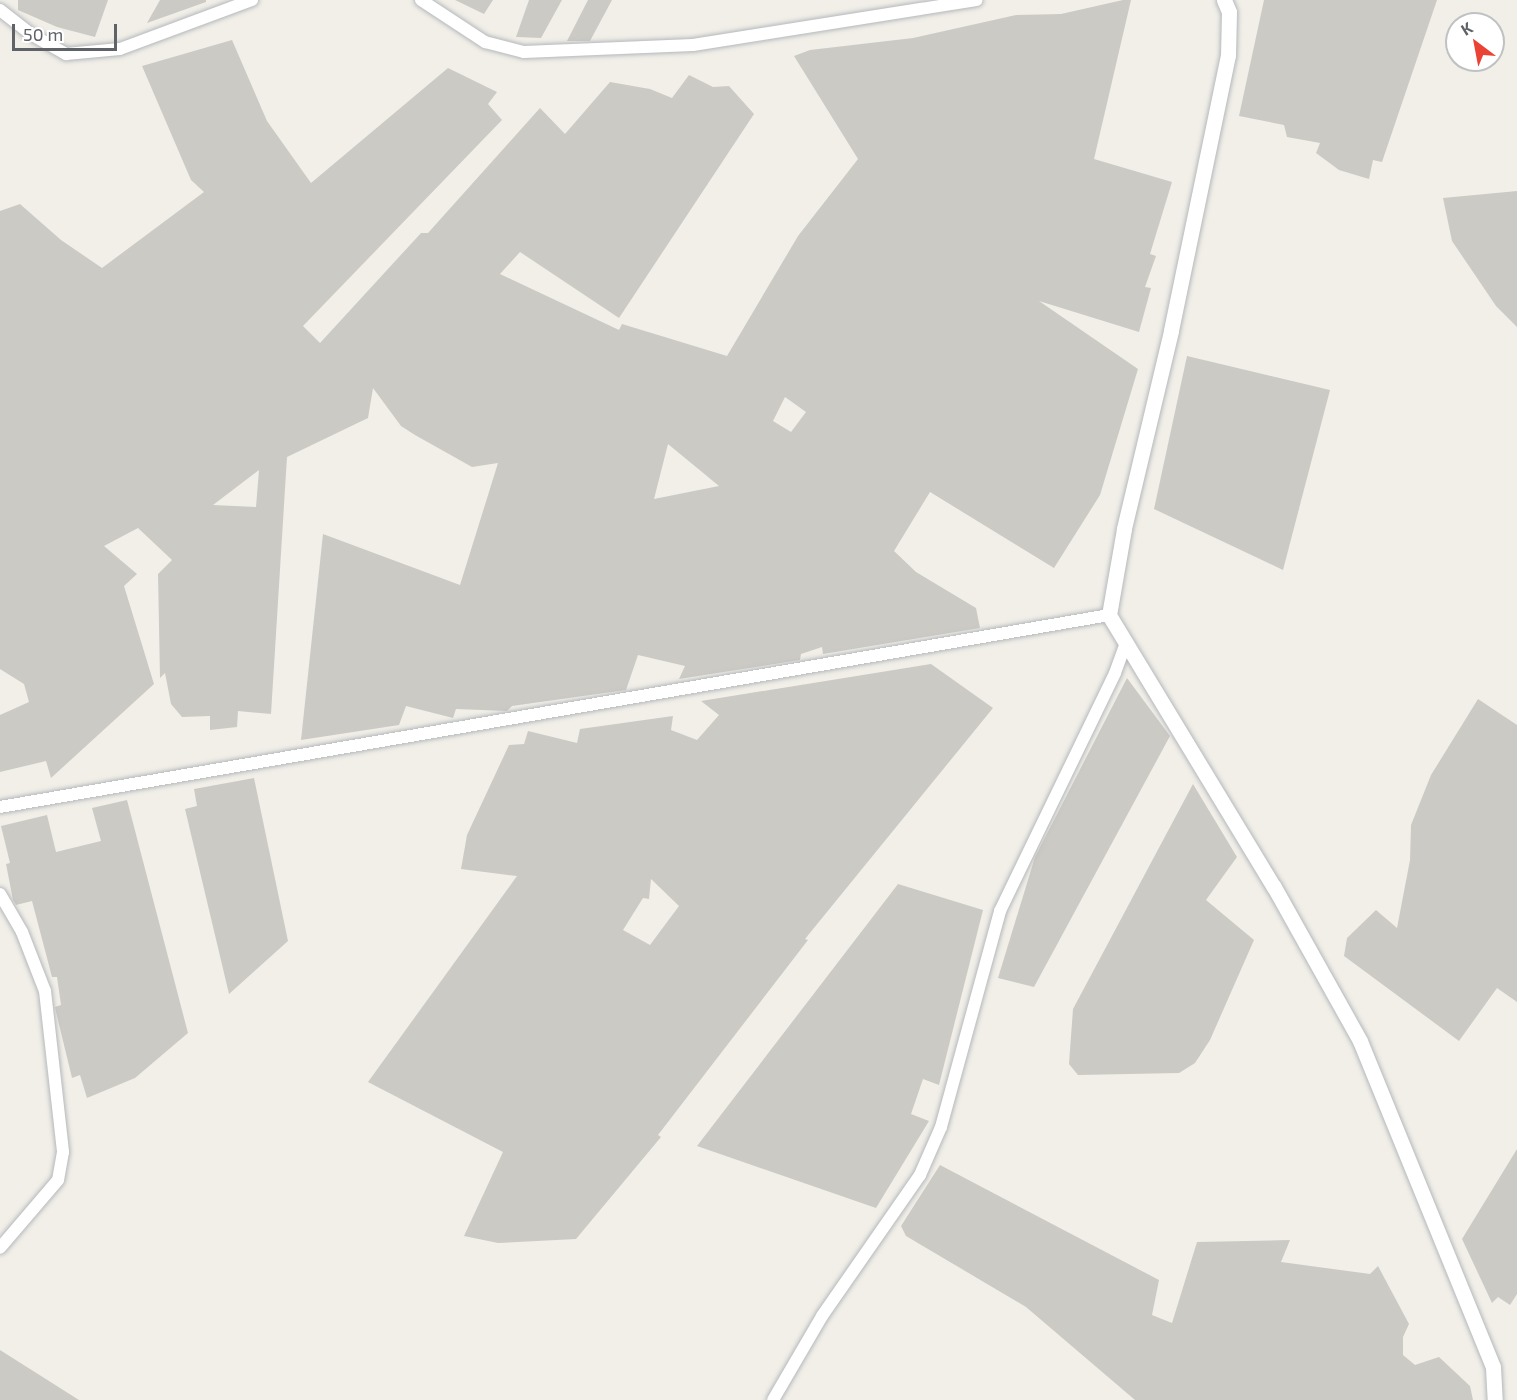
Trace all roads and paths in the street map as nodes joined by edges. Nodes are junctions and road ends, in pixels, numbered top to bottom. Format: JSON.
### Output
{"nodes":[{"id":1,"x":252,"y":0,"type":"edge"},
{"id":2,"x":422,"y":0,"type":"edge"},
{"id":3,"x":976,"y":0,"type":"edge"},
{"id":4,"x":1224,"y":0,"type":"edge"},
{"id":5,"x":0,"y":9,"type":"edge"},
{"id":6,"x":1109,"y":615,"type":"junction"},
{"id":7,"x":1126,"y":642,"type":"junction"},
{"id":8,"x":0,"y":807,"type":"edge"},
{"id":9,"x":0,"y":894,"type":"edge"},
{"id":10,"x":0,"y":1248,"type":"edge"},
{"id":11,"x":773,"y":1400,"type":"edge"},
{"id":12,"x":1495,"y":1400,"type":"edge"}],
"edges":[{"from":1,"to":5,"type":"street"},
{"from":2,"to":3,"type":"street"},
{"from":4,"to":6,"type":"street"},
{"from":6,"to":7,"type":"street"},
{"from":6,"to":8,"type":"street"},
{"from":7,"to":11,"type":"street"},
{"from":7,"to":12,"type":"street"},
{"from":9,"to":10,"type":"street"}]}
